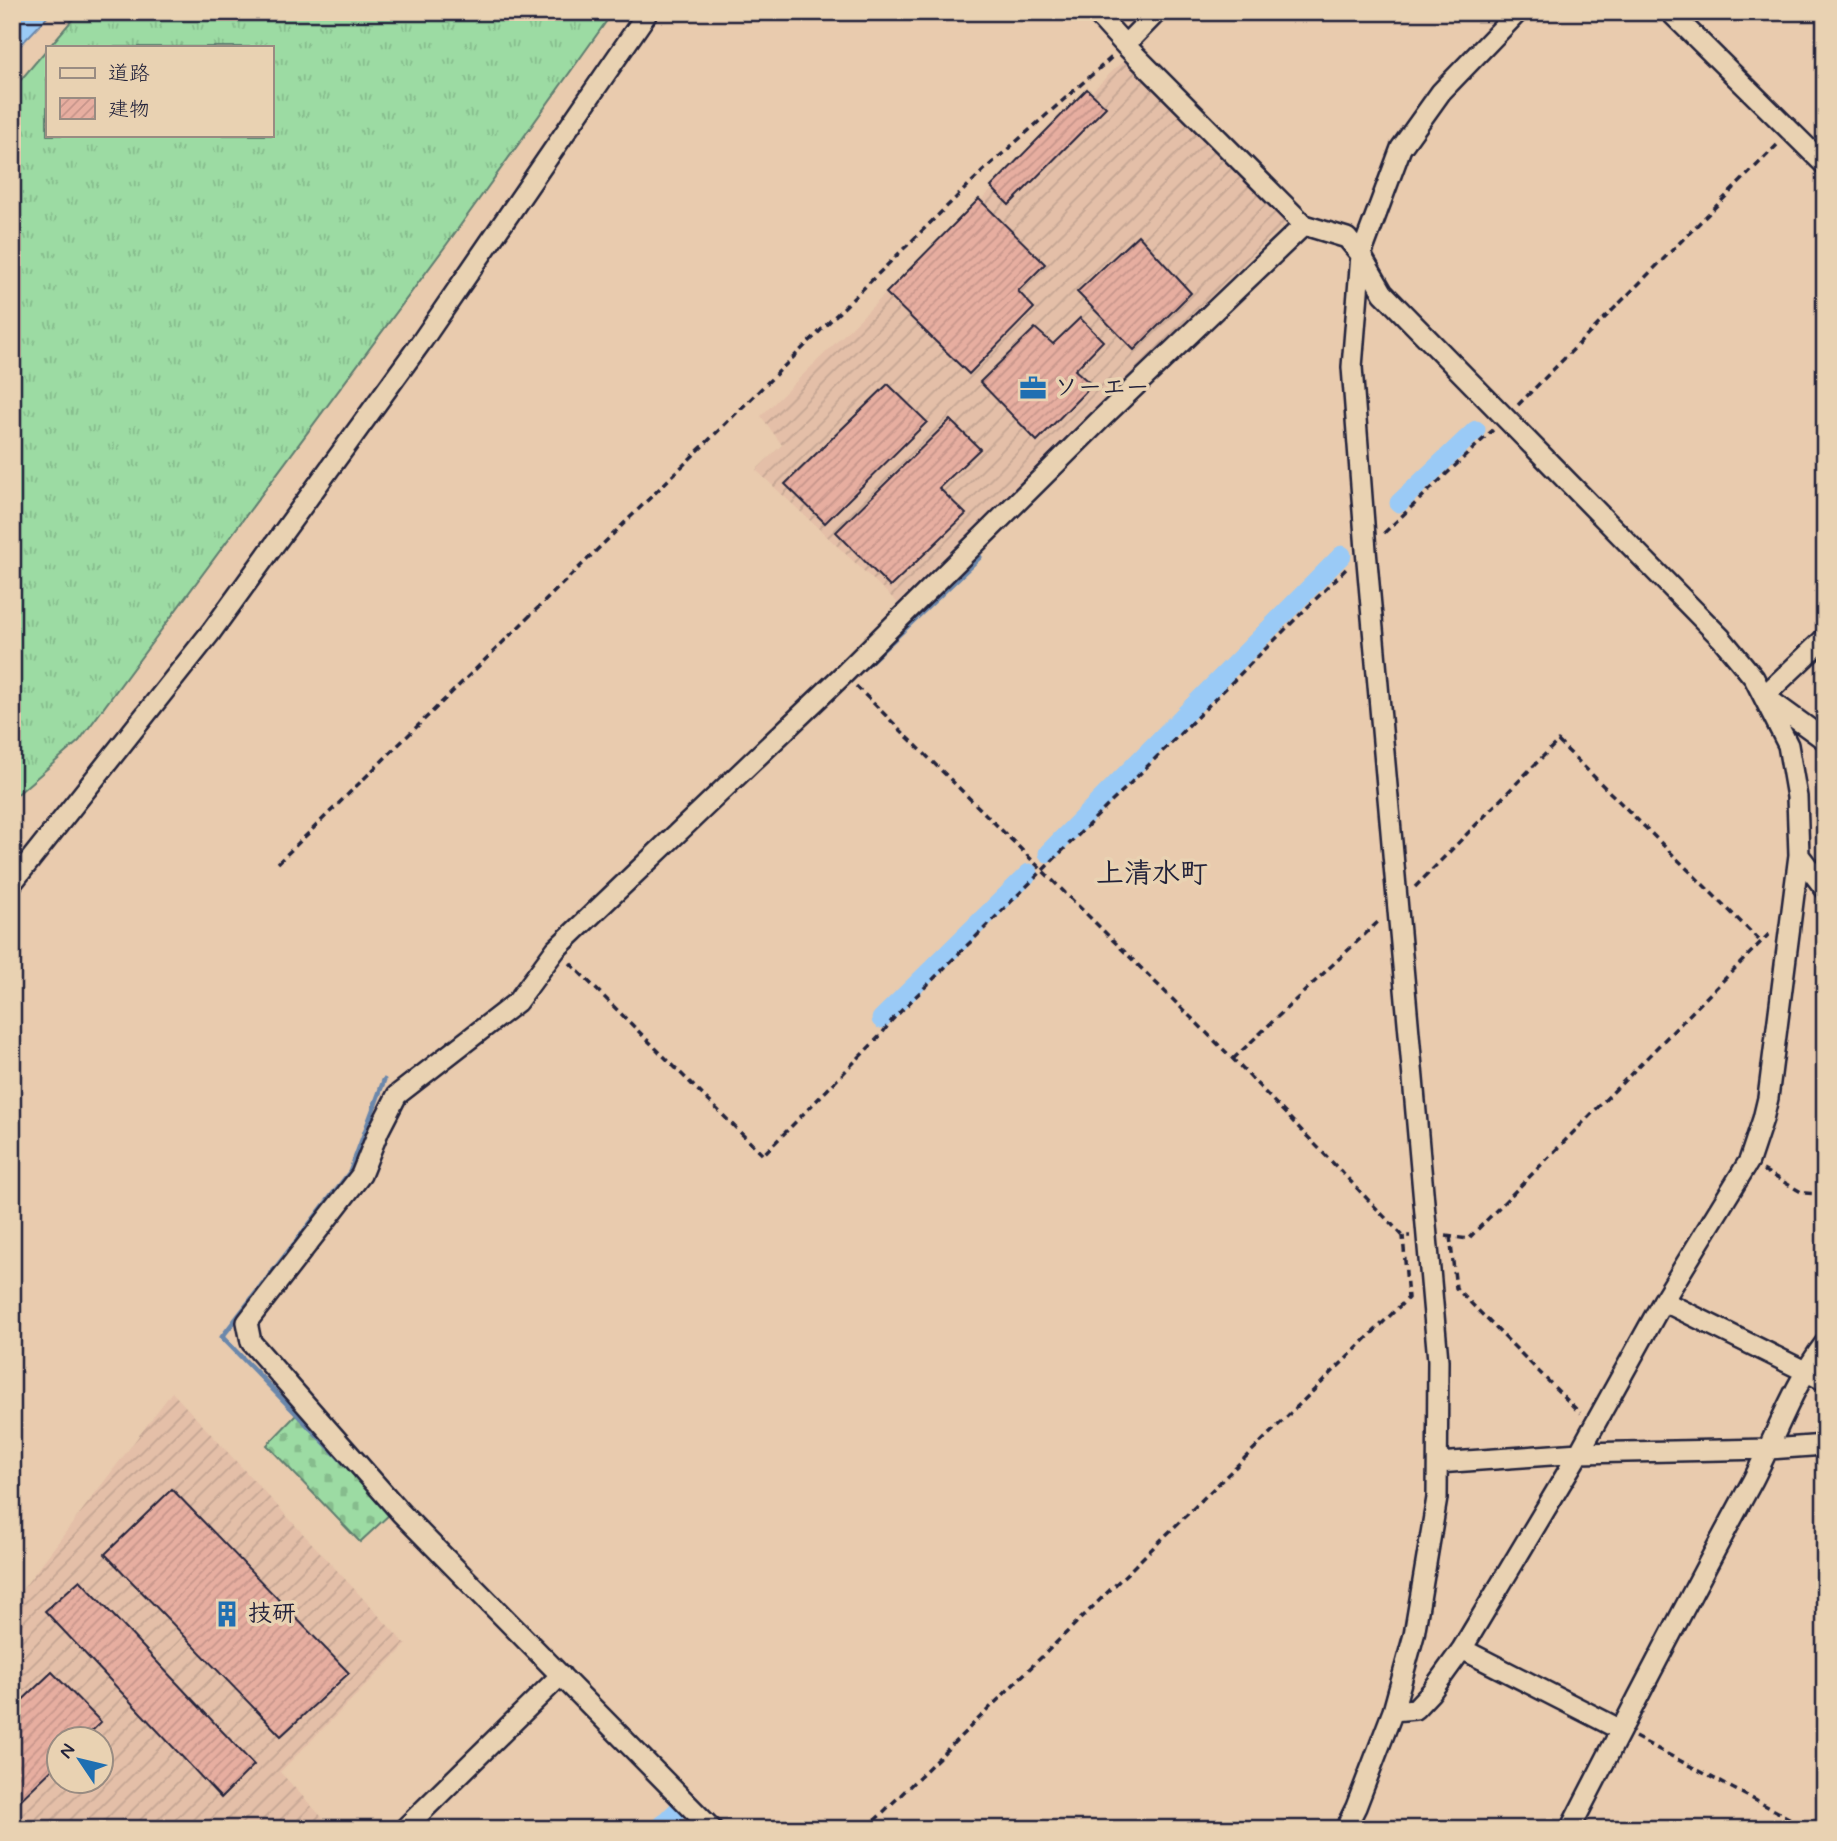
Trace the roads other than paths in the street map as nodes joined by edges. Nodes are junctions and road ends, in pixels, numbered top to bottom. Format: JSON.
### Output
{"nodes":[{"id":1,"x":648,"y":12,"type":"edge"},
{"id":2,"x":1095,"y":12,"type":"edge"},
{"id":3,"x":1157,"y":12,"type":"edge"},
{"id":4,"x":1518,"y":12,"type":"edge"},
{"id":5,"x":1670,"y":12,"type":"edge"},
{"id":6,"x":1125,"y":45,"type":"junction"},
{"id":7,"x":1825,"y":164,"type":"edge"},
{"id":8,"x":1304,"y":225,"type":"junction"},
{"id":9,"x":1361,"y":255,"type":"junction"},
{"id":10,"x":1825,"y":638,"type":"edge"},
{"id":11,"x":1764,"y":696,"type":"junction"},
{"id":12,"x":1825,"y":740,"type":"edge"},
{"id":13,"x":1799,"y":855,"type":"junction"},
{"id":14,"x":12,"y":883,"type":"edge"},
{"id":15,"x":1825,"y":889,"type":"edge"},
{"id":16,"x":1663,"y":1301,"type":"junction"},
{"id":17,"x":1825,"y":1343,"type":"edge"},
{"id":18,"x":1807,"y":1371,"type":"junction"},
{"id":19,"x":1825,"y":1381,"type":"edge"},
{"id":20,"x":1825,"y":1445,"type":"edge"},
{"id":21,"x":1769,"y":1449,"type":"junction"},
{"id":22,"x":1579,"y":1453,"type":"junction"},
{"id":23,"x":1438,"y":1463,"type":"junction"},
{"id":24,"x":1462,"y":1648,"type":"junction"},
{"id":25,"x":561,"y":1675,"type":"junction"},
{"id":26,"x":1393,"y":1711,"type":"junction"},
{"id":27,"x":1621,"y":1730,"type":"junction"},
{"id":28,"x":404,"y":1829,"type":"edge"},
{"id":29,"x":712,"y":1829,"type":"edge"},
{"id":30,"x":1345,"y":1829,"type":"edge"},
{"id":31,"x":1570,"y":1829,"type":"edge"}],
"edges":[{"from":1,"to":14,"type":"street"},
{"from":2,"to":6,"type":"street"},
{"from":3,"to":6,"type":"street"},
{"from":4,"to":9,"type":"street"},
{"from":5,"to":7,"type":"street"},
{"from":6,"to":8,"type":"street"},
{"from":8,"to":9,"type":"street"},
{"from":8,"to":25,"type":"street"},
{"from":9,"to":11,"type":"street"},
{"from":9,"to":23,"type":"street"},
{"from":10,"to":11,"type":"street"},
{"from":11,"to":12,"type":"street"},
{"from":11,"to":13,"type":"street"},
{"from":13,"to":15,"type":"street"},
{"from":13,"to":16,"type":"street"},
{"from":16,"to":18,"type":"street"},
{"from":16,"to":22,"type":"street"},
{"from":17,"to":18,"type":"street"},
{"from":18,"to":19,"type":"street"},
{"from":18,"to":21,"type":"street"},
{"from":20,"to":21,"type":"street"},
{"from":21,"to":22,"type":"street"},
{"from":21,"to":27,"type":"street"},
{"from":22,"to":23,"type":"street"},
{"from":22,"to":24,"type":"street"},
{"from":23,"to":26,"type":"street"},
{"from":24,"to":26,"type":"street"},
{"from":24,"to":27,"type":"street"},
{"from":25,"to":28,"type":"street"},
{"from":25,"to":29,"type":"street"},
{"from":26,"to":30,"type":"street"},
{"from":27,"to":31,"type":"street"}]}
